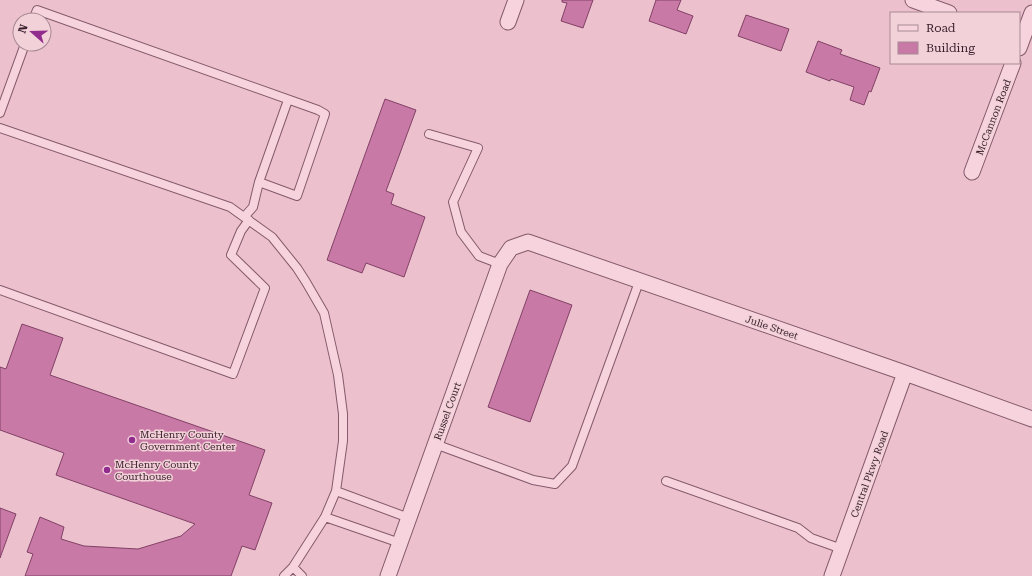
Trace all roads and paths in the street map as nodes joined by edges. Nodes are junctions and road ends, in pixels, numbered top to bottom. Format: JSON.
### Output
{"nodes":[{"id":1,"x":516,"y":0,"type":"edge"},
{"id":2,"x":912,"y":0,"type":"edge"},
{"id":3,"x":946,"y":12,"type":"edge"},
{"id":4,"x":1032,"y":13,"type":"edge"},
{"id":5,"x":52,"y":15,"type":"edge"},
{"id":6,"x":508,"y":22,"type":"dead end"},
{"id":7,"x":1023,"y":42,"type":"edge"},
{"id":8,"x":22,"y":52,"type":"edge"},
{"id":9,"x":1013,"y":64,"type":"edge"},
{"id":10,"x":288,"y":100,"type":"junction"},
{"id":11,"x":0,"y":113,"type":"edge"},
{"id":12,"x":0,"y":128,"type":"edge"},
{"id":13,"x":429,"y":134,"type":"dead end"},
{"id":14,"x":972,"y":172,"type":"dead end"},
{"id":15,"x":259,"y":182,"type":"junction"},
{"id":16,"x":246,"y":218,"type":"junction"},
{"id":17,"x":511,"y":248,"type":"joint"},
{"id":18,"x":500,"y":264,"type":"junction"},
{"id":19,"x":639,"y":282,"type":"junction"},
{"id":20,"x":0,"y":290,"type":"edge"},
{"id":21,"x":905,"y":373,"type":"junction"},
{"id":22,"x":1032,"y":418,"type":"edge"},
{"id":23,"x":436,"y":444,"type":"junction"},
{"id":24,"x":666,"y":481,"type":"dead end"},
{"id":25,"x":336,"y":491,"type":"junction"},
{"id":26,"x":325,"y":517,"type":"junction"},
{"id":27,"x":409,"y":518,"type":"junction"},
{"id":28,"x":400,"y":543,"type":"junction"},
{"id":29,"x":842,"y":549,"type":"junction"},
{"id":30,"x":292,"y":567,"type":"junction"},
{"id":31,"x":284,"y":576,"type":"edge"},
{"id":32,"x":302,"y":576,"type":"edge"},
{"id":33,"x":388,"y":576,"type":"edge"},
{"id":34,"x":832,"y":576,"type":"edge"}],
"edges":[{"from":1,"to":6,"type":"street"},
{"from":2,"to":3,"type":"street"},
{"from":4,"to":7,"type":"street"},
{"from":5,"to":10,"type":"lane"},
{"from":8,"to":11,"type":"lane"},
{"from":9,"to":14,"type":"street","name":"McCannon Road"},
{"from":10,"to":15,"type":"lane"},
{"from":10,"to":15,"type":"lane"},
{"from":12,"to":16,"type":"lane"},
{"from":13,"to":18,"type":"lane"},
{"from":15,"to":16,"type":"lane"},
{"from":16,"to":20,"type":"lane"},
{"from":16,"to":25,"type":"lane"},
{"from":17,"to":18,"type":"street","name":"Russel Court"},
{"from":17,"to":19,"type":"street","name":"Julie Street"},
{"from":18,"to":23,"type":"street","name":"Russel Court"},
{"from":19,"to":21,"type":"street","name":"Julie Street"},
{"from":19,"to":23,"type":"lane"},
{"from":21,"to":22,"type":"street","name":"Julie Street"},
{"from":21,"to":29,"type":"street","name":"Central Pkwy Road"},
{"from":23,"to":27,"type":"street","name":"Russel Court"},
{"from":24,"to":29,"type":"lane"},
{"from":25,"to":26,"type":"lane"},
{"from":25,"to":27,"type":"lane"},
{"from":26,"to":28,"type":"lane"},
{"from":26,"to":30,"type":"lane"},
{"from":27,"to":28,"type":"street","name":"Russel Court"},
{"from":28,"to":33,"type":"street","name":"Russel Court"},
{"from":29,"to":34,"type":"street","name":"Central Pkwy Road"},
{"from":30,"to":31,"type":"lane"},
{"from":30,"to":32,"type":"lane"}]}
